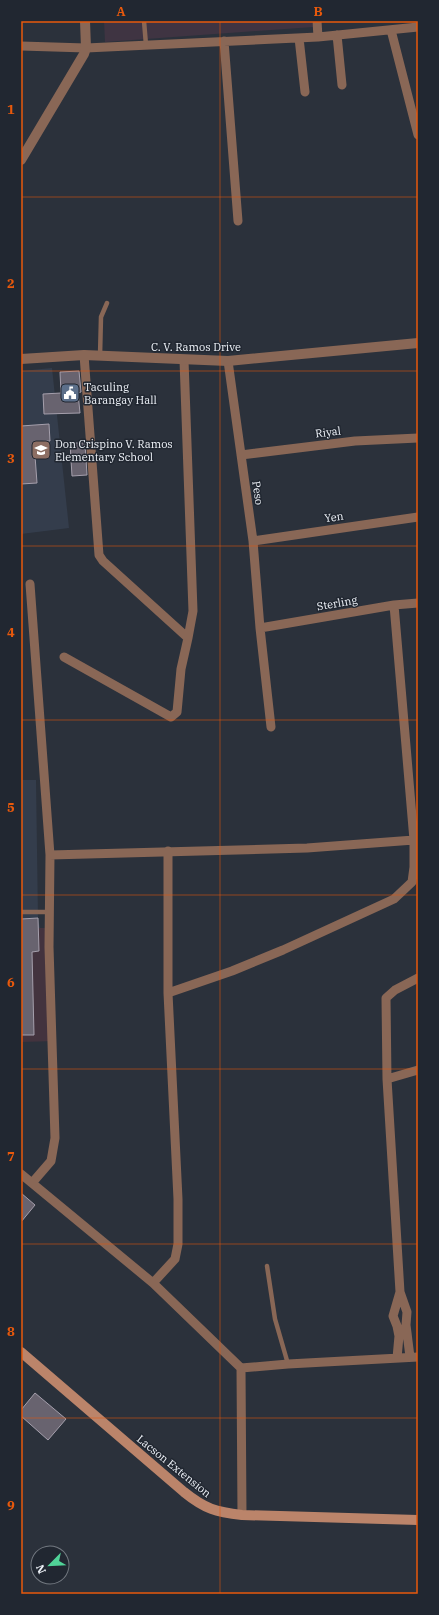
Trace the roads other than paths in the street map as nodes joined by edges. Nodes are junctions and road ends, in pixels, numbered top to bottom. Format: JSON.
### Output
{"nodes":[{"id":1,"x":85,"y":21,"type":"edge"},
{"id":2,"x":144,"y":21,"type":"edge"},
{"id":3,"x":317,"y":21,"type":"edge"},
{"id":4,"x":418,"y":27,"type":"edge"},
{"id":5,"x":391,"y":30,"type":"junction"},
{"id":6,"x":337,"y":36,"type":"junction"},
{"id":7,"x":299,"y":38,"type":"junction"},
{"id":8,"x":318,"y":38,"type":"junction"},
{"id":9,"x":224,"y":41,"type":"junction"},
{"id":10,"x":146,"y":45,"type":"junction"},
{"id":11,"x":21,"y":46,"type":"edge"},
{"id":12,"x":86,"y":48,"type":"junction"},
{"id":13,"x":342,"y":85,"type":"dead end"},
{"id":14,"x":305,"y":92,"type":"dead end"},
{"id":15,"x":418,"y":134,"type":"edge"},
{"id":16,"x":21,"y":160,"type":"edge"},
{"id":17,"x":238,"y":221,"type":"dead end"},
{"id":18,"x":107,"y":304,"type":"dead end"},
{"id":19,"x":418,"y":343,"type":"edge"},
{"id":20,"x":84,"y":355,"type":"junction"},
{"id":21,"x":100,"y":356,"type":"junction"},
{"id":22,"x":21,"y":359,"type":"edge"},
{"id":23,"x":184,"y":360,"type":"junction"},
{"id":24,"x":228,"y":361,"type":"junction"},
{"id":25,"x":418,"y":438,"type":"edge"},
{"id":26,"x":241,"y":455,"type":"junction"},
{"id":27,"x":418,"y":517,"type":"edge"},
{"id":28,"x":253,"y":541,"type":"junction"},
{"id":29,"x":30,"y":584,"type":"dead end"},
{"id":30,"x":418,"y":603,"type":"edge"},
{"id":31,"x":394,"y":605,"type":"junction"},
{"id":32,"x":260,"y":628,"type":"junction"},
{"id":33,"x":188,"y":638,"type":"junction"},
{"id":34,"x":64,"y":657,"type":"dead end"},
{"id":35,"x":272,"y":727,"type":"dead end"},
{"id":36,"x":414,"y":840,"type":"junction"},
{"id":37,"x":168,"y":851,"type":"junction"},
{"id":38,"x":50,"y":855,"type":"junction"},
{"id":39,"x":21,"y":912,"type":"edge"},
{"id":40,"x":49,"y":912,"type":"junction"},
{"id":41,"x":418,"y":978,"type":"edge"},
{"id":42,"x":168,"y":993,"type":"junction"},
{"id":43,"x":418,"y":1070,"type":"edge"},
{"id":44,"x":387,"y":1079,"type":"junction"},
{"id":45,"x":21,"y":1174,"type":"edge"},
{"id":46,"x":32,"y":1183,"type":"junction"},
{"id":47,"x":267,"y":1266,"type":"dead end"},
{"id":48,"x":153,"y":1283,"type":"junction"},
{"id":49,"x":400,"y":1292,"type":"junction"},
{"id":50,"x":21,"y":1352,"type":"edge"},
{"id":51,"x":414,"y":1357,"type":"edge"},
{"id":52,"x":397,"y":1358,"type":"junction"},
{"id":53,"x":288,"y":1364,"type":"junction"},
{"id":54,"x":241,"y":1368,"type":"junction"},
{"id":55,"x":242,"y":1515,"type":"junction"},
{"id":56,"x":418,"y":1520,"type":"edge"}],
"edges":[{"from":1,"to":12,"type":"street"},
{"from":2,"to":10,"type":"lane"},
{"from":3,"to":8,"type":"street"},
{"from":4,"to":5,"type":"street"},
{"from":5,"to":6,"type":"street"},
{"from":5,"to":15,"type":"street"},
{"from":6,"to":8,"type":"street"},
{"from":6,"to":13,"type":"street"},
{"from":7,"to":8,"type":"street"},
{"from":7,"to":9,"type":"street"},
{"from":7,"to":14,"type":"street"},
{"from":9,"to":10,"type":"street"},
{"from":9,"to":17,"type":"street"},
{"from":10,"to":12,"type":"street"},
{"from":11,"to":12,"type":"street"},
{"from":12,"to":16,"type":"street"},
{"from":18,"to":21,"type":"lane"},
{"from":19,"to":24,"type":"street","name":"C. V. Ramos Drive"},
{"from":20,"to":21,"type":"street","name":"C. V. Ramos Drive"},
{"from":20,"to":22,"type":"street","name":"C. V. Ramos Drive"},
{"from":20,"to":33,"type":"street"},
{"from":21,"to":23,"type":"street","name":"C. V. Ramos Drive"},
{"from":23,"to":24,"type":"street","name":"C. V. Ramos Drive"},
{"from":23,"to":33,"type":"street"},
{"from":24,"to":26,"type":"street","name":"Peso"},
{"from":25,"to":26,"type":"street","name":"Riyal"},
{"from":26,"to":28,"type":"street","name":"Peso"},
{"from":27,"to":28,"type":"street","name":"Yen"},
{"from":28,"to":32,"type":"street","name":"Peso"},
{"from":29,"to":38,"type":"street"},
{"from":30,"to":31,"type":"street","name":"Sterling"},
{"from":31,"to":32,"type":"street","name":"Sterling"},
{"from":31,"to":36,"type":"street"},
{"from":32,"to":35,"type":"street","name":"Peso"},
{"from":33,"to":34,"type":"street"},
{"from":36,"to":37,"type":"street"},
{"from":36,"to":42,"type":"street"},
{"from":37,"to":38,"type":"street"},
{"from":37,"to":42,"type":"street"},
{"from":38,"to":40,"type":"street"},
{"from":39,"to":40,"type":"lane"},
{"from":40,"to":46,"type":"street"},
{"from":41,"to":44,"type":"street"},
{"from":42,"to":48,"type":"street"},
{"from":43,"to":44,"type":"street"},
{"from":44,"to":49,"type":"street"},
{"from":45,"to":46,"type":"street"},
{"from":46,"to":48,"type":"street"},
{"from":47,"to":53,"type":"lane"},
{"from":48,"to":54,"type":"street"},
{"from":49,"to":51,"type":"street"},
{"from":49,"to":52,"type":"street"},
{"from":50,"to":55,"type":"main road","name":"Lacson Extension"},
{"from":51,"to":52,"type":"street"},
{"from":52,"to":53,"type":"street"},
{"from":53,"to":54,"type":"street"},
{"from":54,"to":55,"type":"street"},
{"from":55,"to":56,"type":"main road","name":"Lacson Extension"}]}
